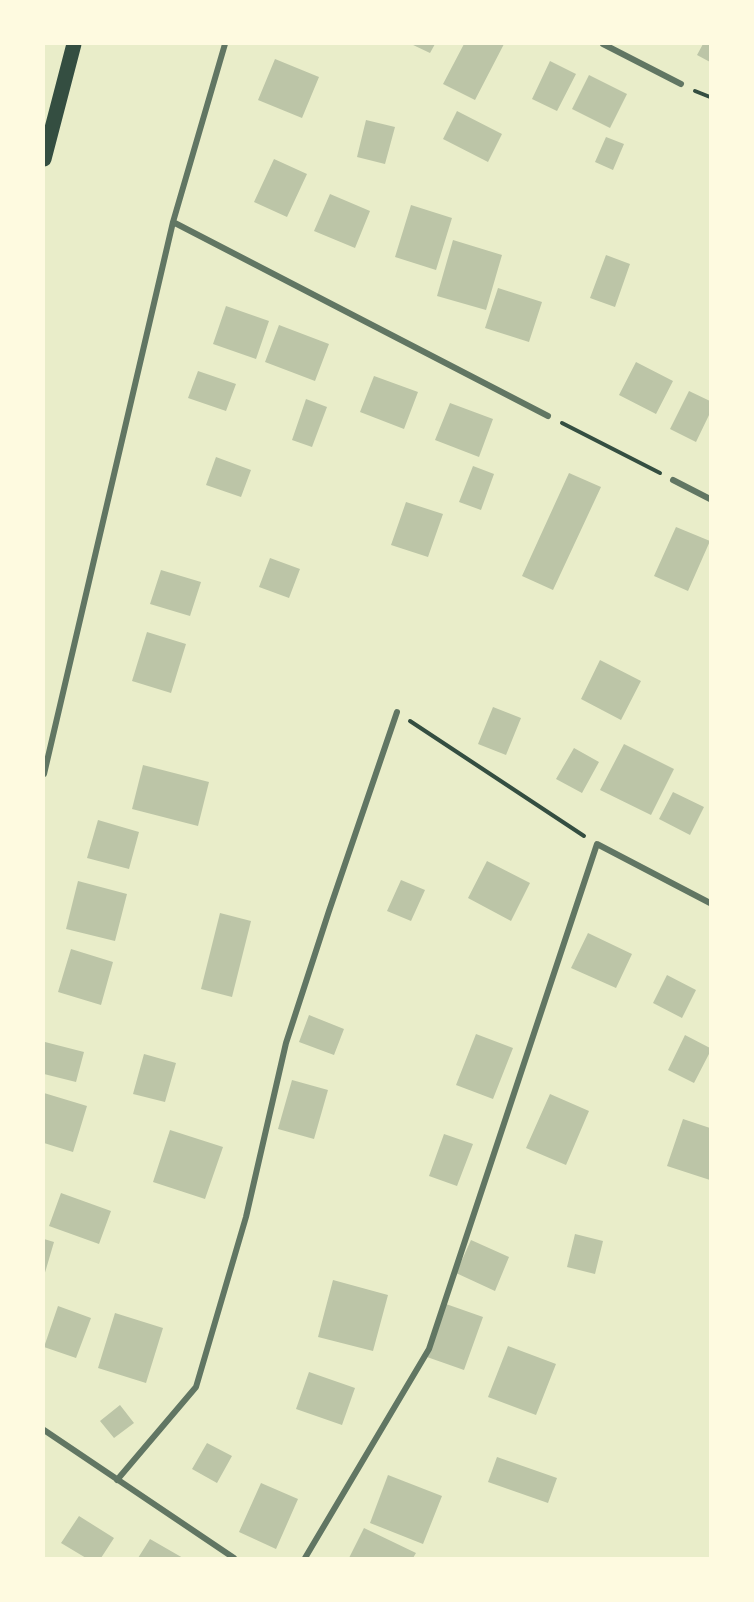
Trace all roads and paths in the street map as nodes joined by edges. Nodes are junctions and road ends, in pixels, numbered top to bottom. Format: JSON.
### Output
{"nodes":[{"id":1,"x":74,"y":44,"type":"edge"},
{"id":2,"x":225,"y":44,"type":"edge"},
{"id":3,"x":603,"y":44,"type":"edge"},
{"id":4,"x":681,"y":84,"type":"dead end"},
{"id":5,"x":44,"y":159,"type":"edge"},
{"id":6,"x":173,"y":222,"type":"junction"},
{"id":7,"x":548,"y":416,"type":"joint"},
{"id":8,"x":674,"y":480,"type":"joint"},
{"id":9,"x":711,"y":500,"type":"edge"},
{"id":10,"x":397,"y":712,"type":"joint"},
{"id":11,"x":44,"y":774,"type":"edge"},
{"id":12,"x":597,"y":844,"type":"junction"},
{"id":13,"x":711,"y":903,"type":"edge"},
{"id":14,"x":44,"y":1430,"type":"edge"},
{"id":15,"x":117,"y":1480,"type":"junction"},
{"id":16,"x":234,"y":1558,"type":"edge"},
{"id":17,"x":305,"y":1558,"type":"edge"}],
"edges":[{"from":1,"to":5,"type":"main road"},
{"from":2,"to":6,"type":"street"},
{"from":3,"to":4,"type":"street"},
{"from":6,"to":7,"type":"street"},
{"from":6,"to":11,"type":"street"},
{"from":7,"to":8,"type":"path"},
{"from":8,"to":9,"type":"street"},
{"from":10,"to":12,"type":"path"},
{"from":10,"to":15,"type":"street"},
{"from":12,"to":13,"type":"street"},
{"from":12,"to":17,"type":"street"},
{"from":14,"to":15,"type":"street"},
{"from":15,"to":16,"type":"street"}]}
